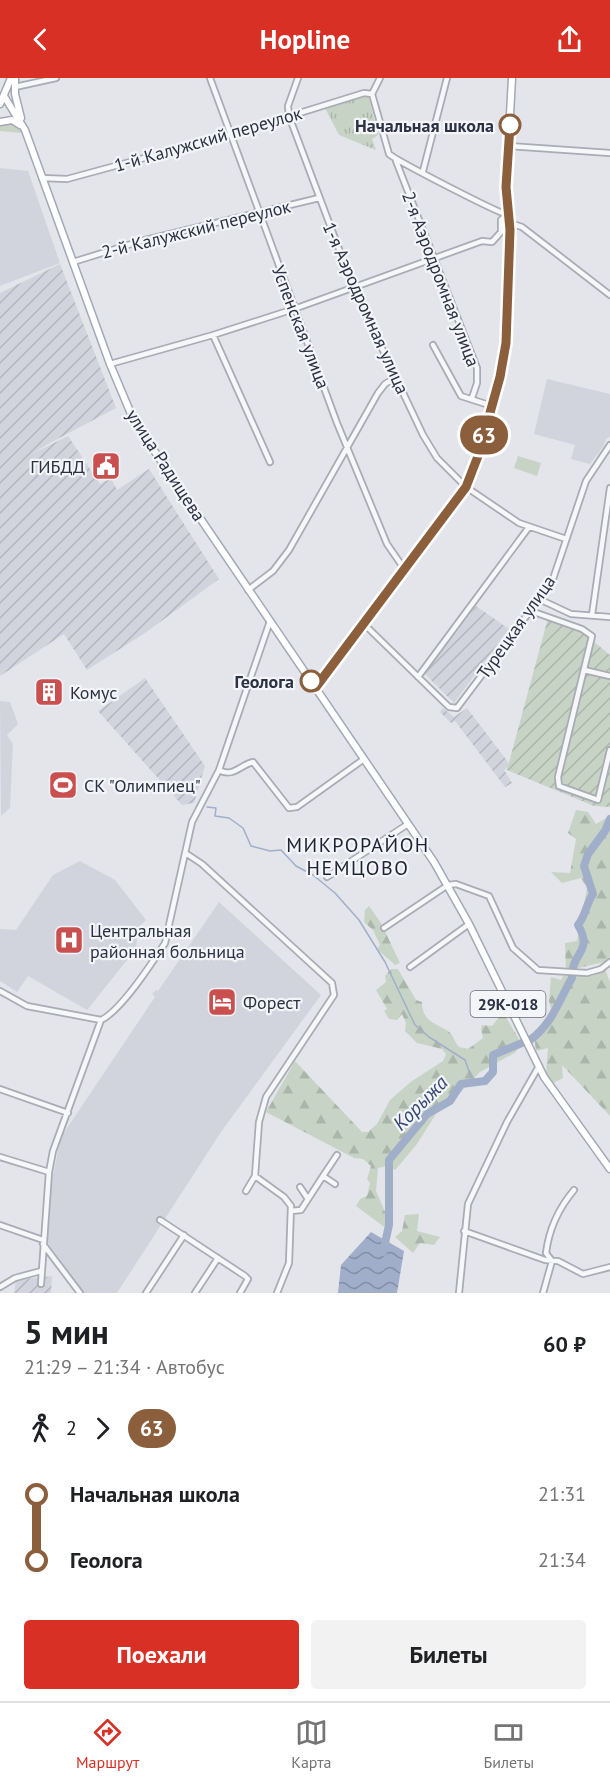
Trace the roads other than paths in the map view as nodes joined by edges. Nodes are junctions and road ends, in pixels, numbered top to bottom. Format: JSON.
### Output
{"nodes":[{"id":1,"x":13,"y":78,"type":"edge"},
{"id":2,"x":56,"y":78,"type":"edge"},
{"id":3,"x":210,"y":78,"type":"edge"},
{"id":4,"x":298,"y":78,"type":"edge"},
{"id":5,"x":380,"y":78,"type":"edge"},
{"id":6,"x":447,"y":78,"type":"edge"},
{"id":7,"x":512,"y":78,"type":"edge"},
{"id":8,"x":15,"y":87,"type":"junction"},
{"id":9,"x":372,"y":94,"type":"junction"},
{"id":10,"x":2,"y":95,"type":"edge"},
{"id":11,"x":0,"y":104,"type":"edge"},
{"id":12,"x":289,"y":116,"type":"junction"},
{"id":13,"x":0,"y":122,"type":"edge"},
{"id":14,"x":25,"y":130,"type":"junction"},
{"id":15,"x":229,"y":135,"type":"junction"},
{"id":16,"x":509,"y":146,"type":"junction"},
{"id":17,"x":610,"y":153,"type":"edge"},
{"id":18,"x":396,"y":161,"type":"junction"},
{"id":19,"x":423,"y":171,"type":"junction"},
{"id":20,"x":42,"y":178,"type":"junction"},
{"id":21,"x":319,"y":198,"type":"junction"},
{"id":22,"x":258,"y":213,"type":"junction"},
{"id":23,"x":508,"y":213,"type":"junction"},
{"id":24,"x":510,"y":223,"type":"junction"},
{"id":25,"x":434,"y":260,"type":"junction"},
{"id":26,"x":73,"y":262,"type":"junction"},
{"id":27,"x":354,"y":289,"type":"junction"},
{"id":28,"x":610,"y":295,"type":"edge"},
{"id":29,"x":294,"y":309,"type":"junction"},
{"id":30,"x":213,"y":335,"type":"junction"},
{"id":31,"x":433,"y":345,"type":"dead end"},
{"id":32,"x":110,"y":364,"type":"junction"},
{"id":33,"x":396,"y":377,"type":"junction"},
{"id":34,"x":472,"y":398,"type":"junction"},
{"id":35,"x":492,"y":406,"type":"junction"},
{"id":36,"x":610,"y":445,"type":"edge"},
{"id":37,"x":346,"y":446,"type":"junction"},
{"id":38,"x":270,"y":462,"type":"dead end"},
{"id":39,"x":466,"y":487,"type":"junction"},
{"id":40,"x":610,"y":488,"type":"edge"},
{"id":41,"x":529,"y":527,"type":"junction"},
{"id":42,"x":566,"y":539,"type":"junction"},
{"id":43,"x":405,"y":570,"type":"junction"},
{"id":44,"x":249,"y":590,"type":"junction"},
{"id":45,"x":539,"y":599,"type":"junction"},
{"id":46,"x":531,"y":611,"type":"junction"},
{"id":47,"x":592,"y":615,"type":"junction"},
{"id":48,"x":610,"y":617,"type":"edge"},
{"id":49,"x":270,"y":621,"type":"junction"},
{"id":50,"x":365,"y":625,"type":"junction"},
{"id":51,"x":584,"y":670,"type":"junction"},
{"id":52,"x":610,"y":676,"type":"edge"},
{"id":53,"x":418,"y":677,"type":"junction"},
{"id":54,"x":316,"y":687,"type":"junction"},
{"id":55,"x":610,"y":750,"type":"edge"},
{"id":56,"x":364,"y":759,"type":"junction"},
{"id":57,"x":219,"y":770,"type":"junction"},
{"id":58,"x":408,"y":824,"type":"junction"},
{"id":59,"x":187,"y":854,"type":"junction"},
{"id":60,"x":327,"y":876,"type":"dead end"},
{"id":61,"x":448,"y":885,"type":"junction"},
{"id":62,"x":469,"y":924,"type":"junction"},
{"id":63,"x":384,"y":928,"type":"dead end"},
{"id":64,"x":610,"y":962,"type":"edge"},
{"id":65,"x":410,"y":967,"type":"dead end"},
{"id":66,"x":0,"y":991,"type":"edge"},
{"id":67,"x":101,"y":1020,"type":"junction"},
{"id":68,"x":539,"y":1066,"type":"junction"},
{"id":69,"x":0,"y":1089,"type":"edge"},
{"id":70,"x":68,"y":1113,"type":"junction"},
{"id":71,"x":337,"y":1155,"type":"dead end"},
{"id":72,"x":0,"y":1157,"type":"edge"},
{"id":73,"x":610,"y":1169,"type":"edge"},
{"id":74,"x":49,"y":1172,"type":"junction"},
{"id":75,"x":255,"y":1176,"type":"junction"},
{"id":76,"x":323,"y":1176,"type":"junction"},
{"id":77,"x":335,"y":1184,"type":"dead end"},
{"id":78,"x":300,"y":1187,"type":"dead end"},
{"id":79,"x":574,"y":1190,"type":"dead end"},
{"id":80,"x":246,"y":1191,"type":"dead end"},
{"id":81,"x":308,"y":1199,"type":"junction"},
{"id":82,"x":291,"y":1211,"type":"junction"},
{"id":83,"x":160,"y":1220,"type":"dead end"},
{"id":84,"x":0,"y":1225,"type":"edge"},
{"id":85,"x":464,"y":1231,"type":"junction"},
{"id":86,"x":184,"y":1236,"type":"junction"},
{"id":87,"x":43,"y":1242,"type":"junction"},
{"id":88,"x":218,"y":1258,"type":"junction"},
{"id":89,"x":552,"y":1261,"type":"junction"},
{"id":90,"x":610,"y":1267,"type":"edge"},
{"id":91,"x":41,"y":1271,"type":"junction"},
{"id":92,"x":41,"y":1284,"type":"dead end"},
{"id":93,"x":0,"y":1287,"type":"edge"},
{"id":94,"x":80,"y":1293,"type":"edge"},
{"id":95,"x":146,"y":1293,"type":"edge"},
{"id":96,"x":195,"y":1293,"type":"edge"},
{"id":97,"x":240,"y":1293,"type":"edge"},
{"id":98,"x":277,"y":1293,"type":"edge"},
{"id":99,"x":459,"y":1293,"type":"edge"},
{"id":100,"x":543,"y":1293,"type":"edge"}],
"edges":[{"from":1,"to":8,"type":"main road"},
{"from":1,"to":10,"type":"main road"},
{"from":2,"to":8,"type":"street"},
{"from":3,"to":15,"type":"street","name":"Успенская улица"},
{"from":4,"to":12,"type":"street"},
{"from":5,"to":9,"type":"street"},
{"from":6,"to":19,"type":"street"},
{"from":7,"to":16,"type":"main road"},
{"from":8,"to":14,"type":"main road"},
{"from":9,"to":12,"type":"street","name":"1-й Калужский переулок"},
{"from":9,"to":18,"type":"street","name":"2-я Аэродромная улица"},
{"from":10,"to":11,"type":"main road"},
{"from":10,"to":14,"type":"main road","name":"улица Радищева"},
{"from":12,"to":15,"type":"street","name":"1-й Калужский переулок"},
{"from":12,"to":21,"type":"street","name":"1-я Аэродромная улица"},
{"from":13,"to":14,"type":"main road"},
{"from":14,"to":20,"type":"main road","name":"улица Радищева"},
{"from":15,"to":20,"type":"street","name":"1-й Калужский переулок"},
{"from":15,"to":22,"type":"street","name":"Успенская улица"},
{"from":16,"to":17,"type":"street"},
{"from":16,"to":23,"type":"main road"},
{"from":18,"to":19,"type":"street"},
{"from":18,"to":25,"type":"street","name":"2-я Аэродромная улица"},
{"from":19,"to":23,"type":"street"},
{"from":20,"to":26,"type":"main road","name":"улица Радищева"},
{"from":21,"to":22,"type":"street","name":"2-й Калужский переулок"},
{"from":21,"to":27,"type":"street","name":"1-я Аэродромная улица"},
{"from":22,"to":26,"type":"street","name":"2-й Калужский переулок"},
{"from":22,"to":29,"type":"street","name":"Успенская улица"},
{"from":23,"to":24,"type":"main road"},
{"from":23,"to":25,"type":"street"},
{"from":24,"to":28,"type":"street"},
{"from":24,"to":35,"type":"main road"},
{"from":25,"to":27,"type":"street"},
{"from":25,"to":34,"type":"street","name":"2-я Аэродромная улица"},
{"from":26,"to":32,"type":"main road","name":"улица Радищева"},
{"from":27,"to":29,"type":"street"},
{"from":27,"to":33,"type":"street","name":"1-я Аэродромная улица"},
{"from":29,"to":30,"type":"street"},
{"from":29,"to":37,"type":"street","name":"Успенская улица"},
{"from":30,"to":32,"type":"street"},
{"from":30,"to":38,"type":"street"},
{"from":31,"to":34,"type":"street"},
{"from":32,"to":44,"type":"main road","name":"улица Радищева"},
{"from":33,"to":37,"type":"street"},
{"from":33,"to":39,"type":"street","name":"1-я Аэродромная улица"},
{"from":34,"to":35,"type":"street"},
{"from":35,"to":39,"type":"main road"},
{"from":36,"to":42,"type":"street","name":"Турецкая улица"},
{"from":37,"to":43,"type":"street","name":"Успенская улица"},
{"from":37,"to":44,"type":"street"},
{"from":39,"to":41,"type":"street","name":"1-я Аэродромная улица"},
{"from":39,"to":43,"type":"main road"},
{"from":40,"to":47,"type":"street"},
{"from":41,"to":42,"type":"street","name":"1-я Аэродромная улица"},
{"from":41,"to":53,"type":"street"},
{"from":42,"to":45,"type":"street","name":"Турецкая улица"},
{"from":43,"to":50,"type":"main road"},
{"from":44,"to":49,"type":"main road","name":"улица Радищева"},
{"from":45,"to":46,"type":"street","name":"Турецкая улица"},
{"from":45,"to":47,"type":"street"},
{"from":46,"to":51,"type":"street"},
{"from":46,"to":53,"type":"street","name":"Турецкая улица"},
{"from":47,"to":48,"type":"street"},
{"from":49,"to":54,"type":"main road","name":"улица Радищева"},
{"from":49,"to":57,"type":"street"},
{"from":50,"to":53,"type":"street"},
{"from":50,"to":54,"type":"main road"},
{"from":51,"to":52,"type":"street"},
{"from":51,"to":55,"type":"street"},
{"from":54,"to":56,"type":"main road","name":"улица Радищева"},
{"from":56,"to":57,"type":"street"},
{"from":56,"to":58,"type":"main road","name":"улица Радищева","number":"29К-018"},
{"from":57,"to":59,"type":"street"},
{"from":58,"to":60,"type":"street"},
{"from":58,"to":61,"type":"main road","number":"29К-018"},
{"from":59,"to":67,"type":"street"},
{"from":59,"to":75,"type":"street"},
{"from":61,"to":62,"type":"main road","number":"29К-018"},
{"from":61,"to":63,"type":"street"},
{"from":61,"to":64,"type":"street"},
{"from":62,"to":65,"type":"street"},
{"from":62,"to":68,"type":"main road","number":"29К-018"},
{"from":66,"to":67,"type":"street"},
{"from":67,"to":70,"type":"street"},
{"from":68,"to":73,"type":"main road","number":"29К-018"},
{"from":68,"to":85,"type":"street"},
{"from":69,"to":70,"type":"street"},
{"from":70,"to":74,"type":"street"},
{"from":71,"to":76,"type":"street"},
{"from":72,"to":74,"type":"street"},
{"from":74,"to":87,"type":"street"},
{"from":75,"to":80,"type":"street"},
{"from":75,"to":82,"type":"street"},
{"from":76,"to":77,"type":"street"},
{"from":76,"to":81,"type":"street"},
{"from":78,"to":81,"type":"street"},
{"from":79,"to":89,"type":"street"},
{"from":81,"to":82,"type":"street"},
{"from":82,"to":98,"type":"street"},
{"from":83,"to":86,"type":"street"},
{"from":84,"to":87,"type":"street"},
{"from":85,"to":89,"type":"street"},
{"from":85,"to":99,"type":"street"},
{"from":86,"to":88,"type":"street"},
{"from":86,"to":95,"type":"street"},
{"from":87,"to":91,"type":"street"},
{"from":87,"to":94,"type":"street"},
{"from":88,"to":96,"type":"street"},
{"from":88,"to":97,"type":"street"},
{"from":89,"to":90,"type":"street"},
{"from":89,"to":100,"type":"street"},
{"from":91,"to":92,"type":"street"},
{"from":91,"to":93,"type":"street"}]}
